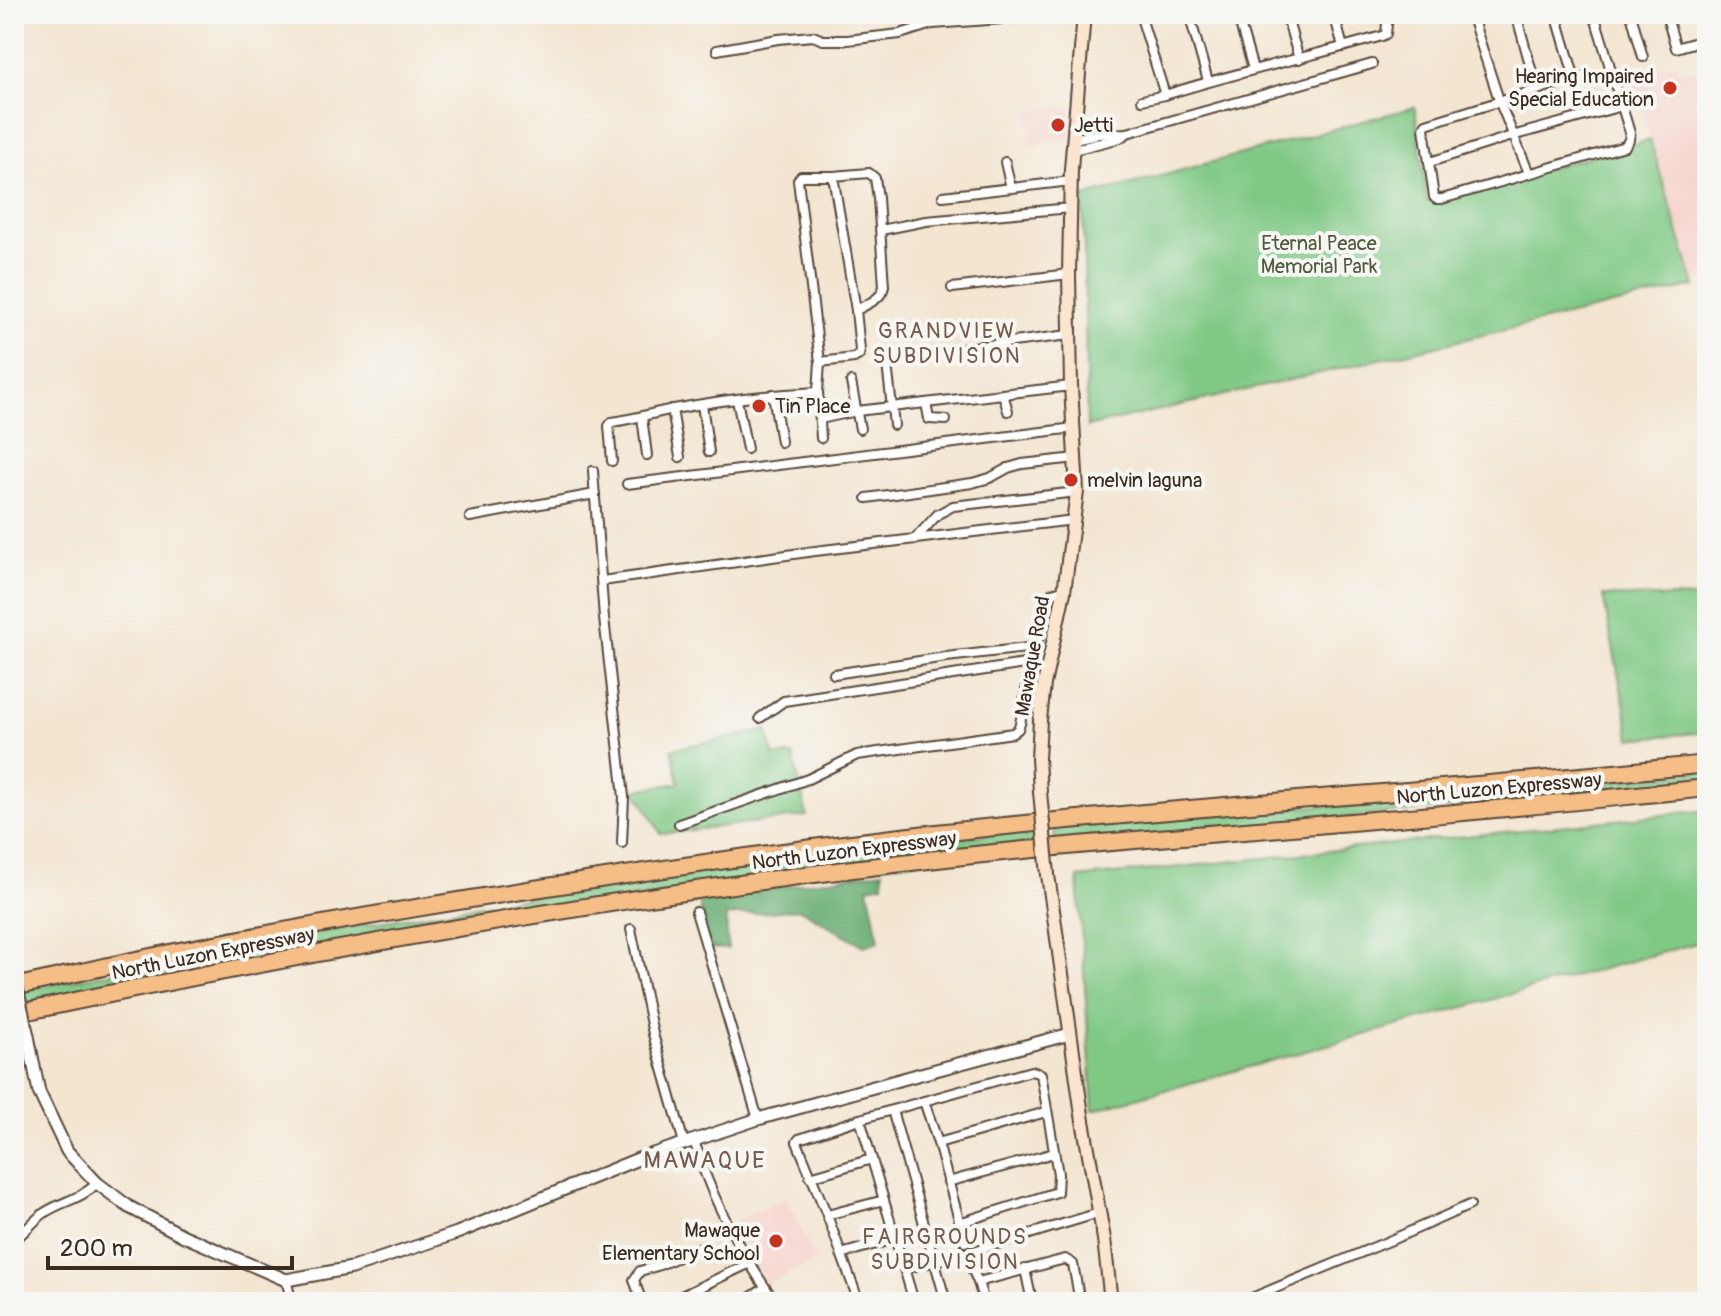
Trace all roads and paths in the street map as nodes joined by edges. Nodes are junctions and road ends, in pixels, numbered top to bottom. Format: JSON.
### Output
{"nodes":[{"id":1,"x":1073,"y":14,"type":"edge"},
{"id":2,"x":1084,"y":14,"type":"edge"},
{"id":3,"x":1140,"y":14,"type":"edge"},
{"id":4,"x":1189,"y":14,"type":"edge"},
{"id":5,"x":1237,"y":14,"type":"edge"},
{"id":6,"x":1286,"y":14,"type":"edge"},
{"id":7,"x":1334,"y":14,"type":"edge"},
{"id":8,"x":1384,"y":14,"type":"edge"},
{"id":9,"x":1471,"y":14,"type":"edge"},
{"id":10,"x":1516,"y":14,"type":"edge"},
{"id":11,"x":1556,"y":14,"type":"edge"},
{"id":12,"x":1594,"y":14,"type":"edge"},
{"id":13,"x":1631,"y":14,"type":"edge"},
{"id":14,"x":1666,"y":14,"type":"edge"},
{"id":15,"x":1699,"y":14,"type":"edge"},
{"id":16,"x":1707,"y":39,"type":"edge"},
{"id":17,"x":1343,"y":47,"type":"junction"},
{"id":18,"x":717,"y":50,"type":"dead end"},
{"id":19,"x":1643,"y":57,"type":"dead end"},
{"id":20,"x":1299,"y":59,"type":"junction"},
{"id":21,"x":1372,"y":64,"type":"dead end"},
{"id":22,"x":1253,"y":69,"type":"junction"},
{"id":23,"x":1613,"y":72,"type":"junction"},
{"id":24,"x":1575,"y":79,"type":"junction"},
{"id":25,"x":1208,"y":81,"type":"junction"},
{"id":26,"x":1537,"y":90,"type":"junction"},
{"id":27,"x":1165,"y":95,"type":"junction"},
{"id":28,"x":1142,"y":100,"type":"dead end"},
{"id":29,"x":1500,"y":103,"type":"junction"},
{"id":30,"x":1622,"y":106,"type":"junction"},
{"id":31,"x":1512,"y":136,"type":"junction"},
{"id":32,"x":1073,"y":145,"type":"junction"},
{"id":33,"x":1005,"y":162,"type":"dead end"},
{"id":34,"x":1430,"y":162,"type":"junction"},
{"id":35,"x":1529,"y":173,"type":"junction"},
{"id":36,"x":833,"y":176,"type":"junction"},
{"id":37,"x":1071,"y":181,"type":"junction"},
{"id":38,"x":1011,"y":188,"type":"junction"},
{"id":39,"x":943,"y":196,"type":"dead end"},
{"id":40,"x":1071,"y":208,"type":"junction"},
{"id":41,"x":881,"y":230,"type":"junction"},
{"id":42,"x":1069,"y":274,"type":"junction"},
{"id":43,"x":952,"y":288,"type":"dead end"},
{"id":44,"x":856,"y":310,"type":"junction"},
{"id":45,"x":1069,"y":335,"type":"junction"},
{"id":46,"x":966,"y":348,"type":"dead end"},
{"id":47,"x":820,"y":362,"type":"junction"},
{"id":48,"x":887,"y":364,"type":"dead end"},
{"id":49,"x":851,"y":382,"type":"dead end"},
{"id":50,"x":1071,"y":386,"type":"junction"},
{"id":51,"x":818,"y":392,"type":"junction"},
{"id":52,"x":773,"y":394,"type":"junction"},
{"id":53,"x":1003,"y":394,"type":"junction"},
{"id":54,"x":966,"y":398,"type":"junction"},
{"id":55,"x":737,"y":400,"type":"junction"},
{"id":56,"x":926,"y":403,"type":"junction"},
{"id":57,"x":702,"y":405,"type":"junction"},
{"id":58,"x":893,"y":407,"type":"junction"},
{"id":59,"x":672,"y":409,"type":"junction"},
{"id":60,"x":857,"y":411,"type":"junction"},
{"id":61,"x":968,"y":411,"type":"dead end"},
{"id":62,"x":1008,"y":411,"type":"dead end"},
{"id":63,"x":642,"y":417,"type":"junction"},
{"id":64,"x":820,"y":419,"type":"junction"},
{"id":65,"x":946,"y":420,"type":"dead end"},
{"id":66,"x":894,"y":425,"type":"dead end"},
{"id":67,"x":1074,"y":428,"type":"junction"},
{"id":68,"x":860,"y":429,"type":"dead end"},
{"id":69,"x":821,"y":438,"type":"dead end"},
{"id":70,"x":781,"y":442,"type":"dead end"},
{"id":71,"x":747,"y":449,"type":"dead end"},
{"id":72,"x":709,"y":452,"type":"dead end"},
{"id":73,"x":647,"y":455,"type":"dead end"},
{"id":74,"x":680,"y":457,"type":"dead end"},
{"id":75,"x":1076,"y":458,"type":"junction"},
{"id":76,"x":612,"y":461,"type":"dead end"},
{"id":77,"x":593,"y":471,"type":"dead end"},
{"id":78,"x":627,"y":484,"type":"dead end"},
{"id":79,"x":1077,"y":492,"type":"junction"},
{"id":80,"x":595,"y":494,"type":"junction"},
{"id":81,"x":867,"y":498,"type":"dead end"},
{"id":82,"x":470,"y":517,"type":"dead end"},
{"id":83,"x":1074,"y":520,"type":"junction"},
{"id":84,"x":915,"y":539,"type":"junction"},
{"id":85,"x":602,"y":581,"type":"junction"},
{"id":86,"x":1064,"y":592,"type":"junction"},
{"id":87,"x":1036,"y":647,"type":"junction"},
{"id":88,"x":1031,"y":663,"type":"junction"},
{"id":89,"x":834,"y":674,"type":"dead end"},
{"id":90,"x":760,"y":718,"type":"dead end"},
{"id":91,"x":1707,"y":764,"type":"edge"},
{"id":92,"x":1707,"y":788,"type":"edge"},
{"id":93,"x":679,"y":824,"type":"dead end"},
{"id":94,"x":622,"y":843,"type":"dead end"},
{"id":95,"x":696,"y":912,"type":"dead end"},
{"id":96,"x":631,"y":929,"type":"dead end"},
{"id":97,"x":14,"y":975,"type":"edge"},
{"id":98,"x":14,"y":987,"type":"edge"},
{"id":99,"x":14,"y":1014,"type":"edge"},
{"id":100,"x":1070,"y":1034,"type":"junction"},
{"id":101,"x":924,"y":1101,"type":"junction"},
{"id":102,"x":892,"y":1110,"type":"junction"},
{"id":103,"x":1046,"y":1112,"type":"junction"},
{"id":104,"x":758,"y":1119,"type":"junction"},
{"id":105,"x":860,"y":1119,"type":"junction"},
{"id":106,"x":689,"y":1141,"type":"junction"},
{"id":107,"x":938,"y":1143,"type":"junction"},
{"id":108,"x":1054,"y":1153,"type":"junction"},
{"id":109,"x":872,"y":1159,"type":"junction"},
{"id":110,"x":810,"y":1177,"type":"junction"},
{"id":111,"x":948,"y":1182,"type":"junction"},
{"id":112,"x":97,"y":1183,"type":"junction"},
{"id":113,"x":884,"y":1200,"type":"junction"},
{"id":114,"x":1470,"y":1205,"type":"dead end"},
{"id":115,"x":1099,"y":1213,"type":"junction"},
{"id":116,"x":827,"y":1215,"type":"junction"},
{"id":117,"x":959,"y":1223,"type":"junction"},
{"id":118,"x":14,"y":1238,"type":"edge"},
{"id":119,"x":894,"y":1239,"type":"junction"},
{"id":120,"x":965,"y":1242,"type":"dead end"},
{"id":121,"x":704,"y":1246,"type":"dead end"},
{"id":122,"x":841,"y":1254,"type":"junction"},
{"id":123,"x":935,"y":1261,"type":"junction"},
{"id":124,"x":750,"y":1263,"type":"junction"},
{"id":125,"x":971,"y":1266,"type":"dead end"},
{"id":126,"x":904,"y":1269,"type":"junction"},
{"id":127,"x":1025,"y":1269,"type":"junction"},
{"id":128,"x":286,"y":1280,"type":"junction"},
{"id":129,"x":978,"y":1282,"type":"junction"},
{"id":130,"x":765,"y":1288,"type":"junction"},
{"id":131,"x":292,"y":1302,"type":"edge"},
{"id":132,"x":642,"y":1302,"type":"edge"},
{"id":133,"x":669,"y":1302,"type":"edge"},
{"id":134,"x":743,"y":1302,"type":"edge"},
{"id":135,"x":775,"y":1302,"type":"edge"},
{"id":136,"x":859,"y":1302,"type":"edge"},
{"id":137,"x":914,"y":1302,"type":"edge"},
{"id":138,"x":946,"y":1302,"type":"edge"},
{"id":139,"x":984,"y":1302,"type":"edge"},
{"id":140,"x":1032,"y":1302,"type":"edge"},
{"id":141,"x":1080,"y":1302,"type":"edge"},
{"id":142,"x":1111,"y":1302,"type":"edge"},
{"id":143,"x":1242,"y":1302,"type":"edge"}],
"edges":[{"from":1,"to":18,"type":"street"},
{"from":2,"to":32,"type":"main road","name":"Mawaque Road"},
{"from":3,"to":27,"type":"street"},
{"from":4,"to":25,"type":"street"},
{"from":5,"to":22,"type":"street"},
{"from":6,"to":20,"type":"street"},
{"from":7,"to":17,"type":"street"},
{"from":8,"to":17,"type":"street"},
{"from":9,"to":29,"type":"street"},
{"from":10,"to":26,"type":"street"},
{"from":11,"to":24,"type":"street"},
{"from":12,"to":23,"type":"street"},
{"from":13,"to":19,"type":"street"},
{"from":14,"to":16,"type":"street"},
{"from":15,"to":16,"type":"street"},
{"from":17,"to":20,"type":"street"},
{"from":20,"to":22,"type":"street"},
{"from":21,"to":32,"type":"street"},
{"from":22,"to":25,"type":"street"},
{"from":23,"to":24,"type":"street"},
{"from":23,"to":30,"type":"street"},
{"from":24,"to":26,"type":"street"},
{"from":25,"to":27,"type":"street"},
{"from":26,"to":29,"type":"street"},
{"from":27,"to":28,"type":"street"},
{"from":29,"to":31,"type":"street"},
{"from":29,"to":34,"type":"street"},
{"from":30,"to":31,"type":"street"},
{"from":30,"to":35,"type":"street"},
{"from":31,"to":34,"type":"street"},
{"from":31,"to":35,"type":"street"},
{"from":32,"to":37,"type":"main road","name":"Mawaque Road"},
{"from":33,"to":38,"type":"street"},
{"from":34,"to":35,"type":"street"},
{"from":36,"to":41,"type":"street"},
{"from":36,"to":44,"type":"street"},
{"from":36,"to":47,"type":"street"},
{"from":37,"to":38,"type":"street"},
{"from":37,"to":40,"type":"main road","name":"Mawaque Road"},
{"from":38,"to":39,"type":"street"},
{"from":40,"to":41,"type":"street"},
{"from":40,"to":42,"type":"main road","name":"Mawaque Road"},
{"from":41,"to":44,"type":"street"},
{"from":42,"to":43,"type":"street"},
{"from":42,"to":45,"type":"main road","name":"Mawaque Road"},
{"from":44,"to":47,"type":"street"},
{"from":45,"to":46,"type":"street"},
{"from":45,"to":50,"type":"main road","name":"Mawaque Road"},
{"from":47,"to":51,"type":"street"},
{"from":48,"to":58,"type":"street"},
{"from":49,"to":60,"type":"street"},
{"from":50,"to":53,"type":"street"},
{"from":50,"to":67,"type":"main road","name":"Mawaque Road"},
{"from":51,"to":52,"type":"street"},
{"from":51,"to":64,"type":"street"},
{"from":52,"to":55,"type":"street"},
{"from":52,"to":70,"type":"street"},
{"from":53,"to":54,"type":"street"},
{"from":53,"to":62,"type":"street"},
{"from":54,"to":56,"type":"street"},
{"from":54,"to":61,"type":"street"},
{"from":55,"to":57,"type":"street"},
{"from":55,"to":71,"type":"street"},
{"from":56,"to":58,"type":"street"},
{"from":56,"to":65,"type":"street"},
{"from":57,"to":59,"type":"street"},
{"from":57,"to":72,"type":"street"},
{"from":58,"to":60,"type":"street"},
{"from":58,"to":66,"type":"street"},
{"from":59,"to":63,"type":"street"},
{"from":59,"to":74,"type":"street"},
{"from":60,"to":64,"type":"street"},
{"from":60,"to":68,"type":"street"},
{"from":63,"to":73,"type":"street"},
{"from":63,"to":76,"type":"street"},
{"from":64,"to":69,"type":"street"},
{"from":67,"to":75,"type":"main road","name":"Mawaque Road"},
{"from":67,"to":78,"type":"street"},
{"from":75,"to":79,"type":"main road","name":"Mawaque Road"},
{"from":75,"to":81,"type":"street"},
{"from":77,"to":80,"type":"street"},
{"from":79,"to":83,"type":"main road","name":"Mawaque Road"},
{"from":79,"to":84,"type":"street"},
{"from":80,"to":82,"type":"street"},
{"from":80,"to":85,"type":"street"},
{"from":83,"to":84,"type":"street"},
{"from":83,"to":86,"type":"main road","name":"Mawaque Road"},
{"from":84,"to":85,"type":"street"},
{"from":85,"to":94,"type":"street"},
{"from":86,"to":87,"type":"street"},
{"from":86,"to":100,"type":"main road","name":"Mawaque Road","bridge":true},
{"from":87,"to":88,"type":"street"},
{"from":87,"to":89,"type":"street"},
{"from":88,"to":90,"type":"street"},
{"from":88,"to":93,"type":"street"},
{"from":91,"to":98,"type":"highway","name":"North Luzon Expressway"},
{"from":92,"to":99,"type":"highway","name":"North Luzon Expressway"},
{"from":95,"to":104,"type":"street"},
{"from":96,"to":106,"type":"street"},
{"from":97,"to":112,"type":"street","bridge":true},
{"from":100,"to":104,"type":"street"},
{"from":100,"to":115,"type":"main road","name":"Mawaque Road"},
{"from":101,"to":102,"type":"street"},
{"from":101,"to":103,"type":"street"},
{"from":101,"to":107,"type":"street"},
{"from":102,"to":105,"type":"street"},
{"from":102,"to":123,"type":"street"},
{"from":103,"to":107,"type":"street"},
{"from":103,"to":108,"type":"street"},
{"from":104,"to":106,"type":"street"},
{"from":105,"to":109,"type":"street"},
{"from":105,"to":110,"type":"street"},
{"from":106,"to":124,"type":"street"},
{"from":106,"to":128,"type":"street"},
{"from":107,"to":111,"type":"street"},
{"from":108,"to":111,"type":"street"},
{"from":108,"to":117,"type":"street"},
{"from":109,"to":110,"type":"street"},
{"from":109,"to":113,"type":"street"},
{"from":110,"to":116,"type":"street"},
{"from":111,"to":117,"type":"street"},
{"from":112,"to":118,"type":"street"},
{"from":112,"to":128,"type":"street"},
{"from":113,"to":116,"type":"street"},
{"from":113,"to":119,"type":"street"},
{"from":114,"to":143,"type":"street"},
{"from":115,"to":123,"type":"street"},
{"from":115,"to":142,"type":"main road","name":"Mawaque Road"},
{"from":116,"to":122,"type":"street"},
{"from":117,"to":120,"type":"street"},
{"from":119,"to":122,"type":"street"},
{"from":119,"to":126,"type":"street"},
{"from":121,"to":132,"type":"street"},
{"from":122,"to":136,"type":"street"},
{"from":123,"to":126,"type":"street"},
{"from":123,"to":138,"type":"street"},
{"from":124,"to":130,"type":"street"},
{"from":124,"to":133,"type":"street"},
{"from":125,"to":129,"type":"street"},
{"from":126,"to":137,"type":"street"},
{"from":127,"to":129,"type":"street"},
{"from":127,"to":140,"type":"street"},
{"from":127,"to":141,"type":"street"},
{"from":128,"to":131,"type":"street"},
{"from":129,"to":139,"type":"street"},
{"from":130,"to":134,"type":"street"},
{"from":130,"to":135,"type":"street"}]}
